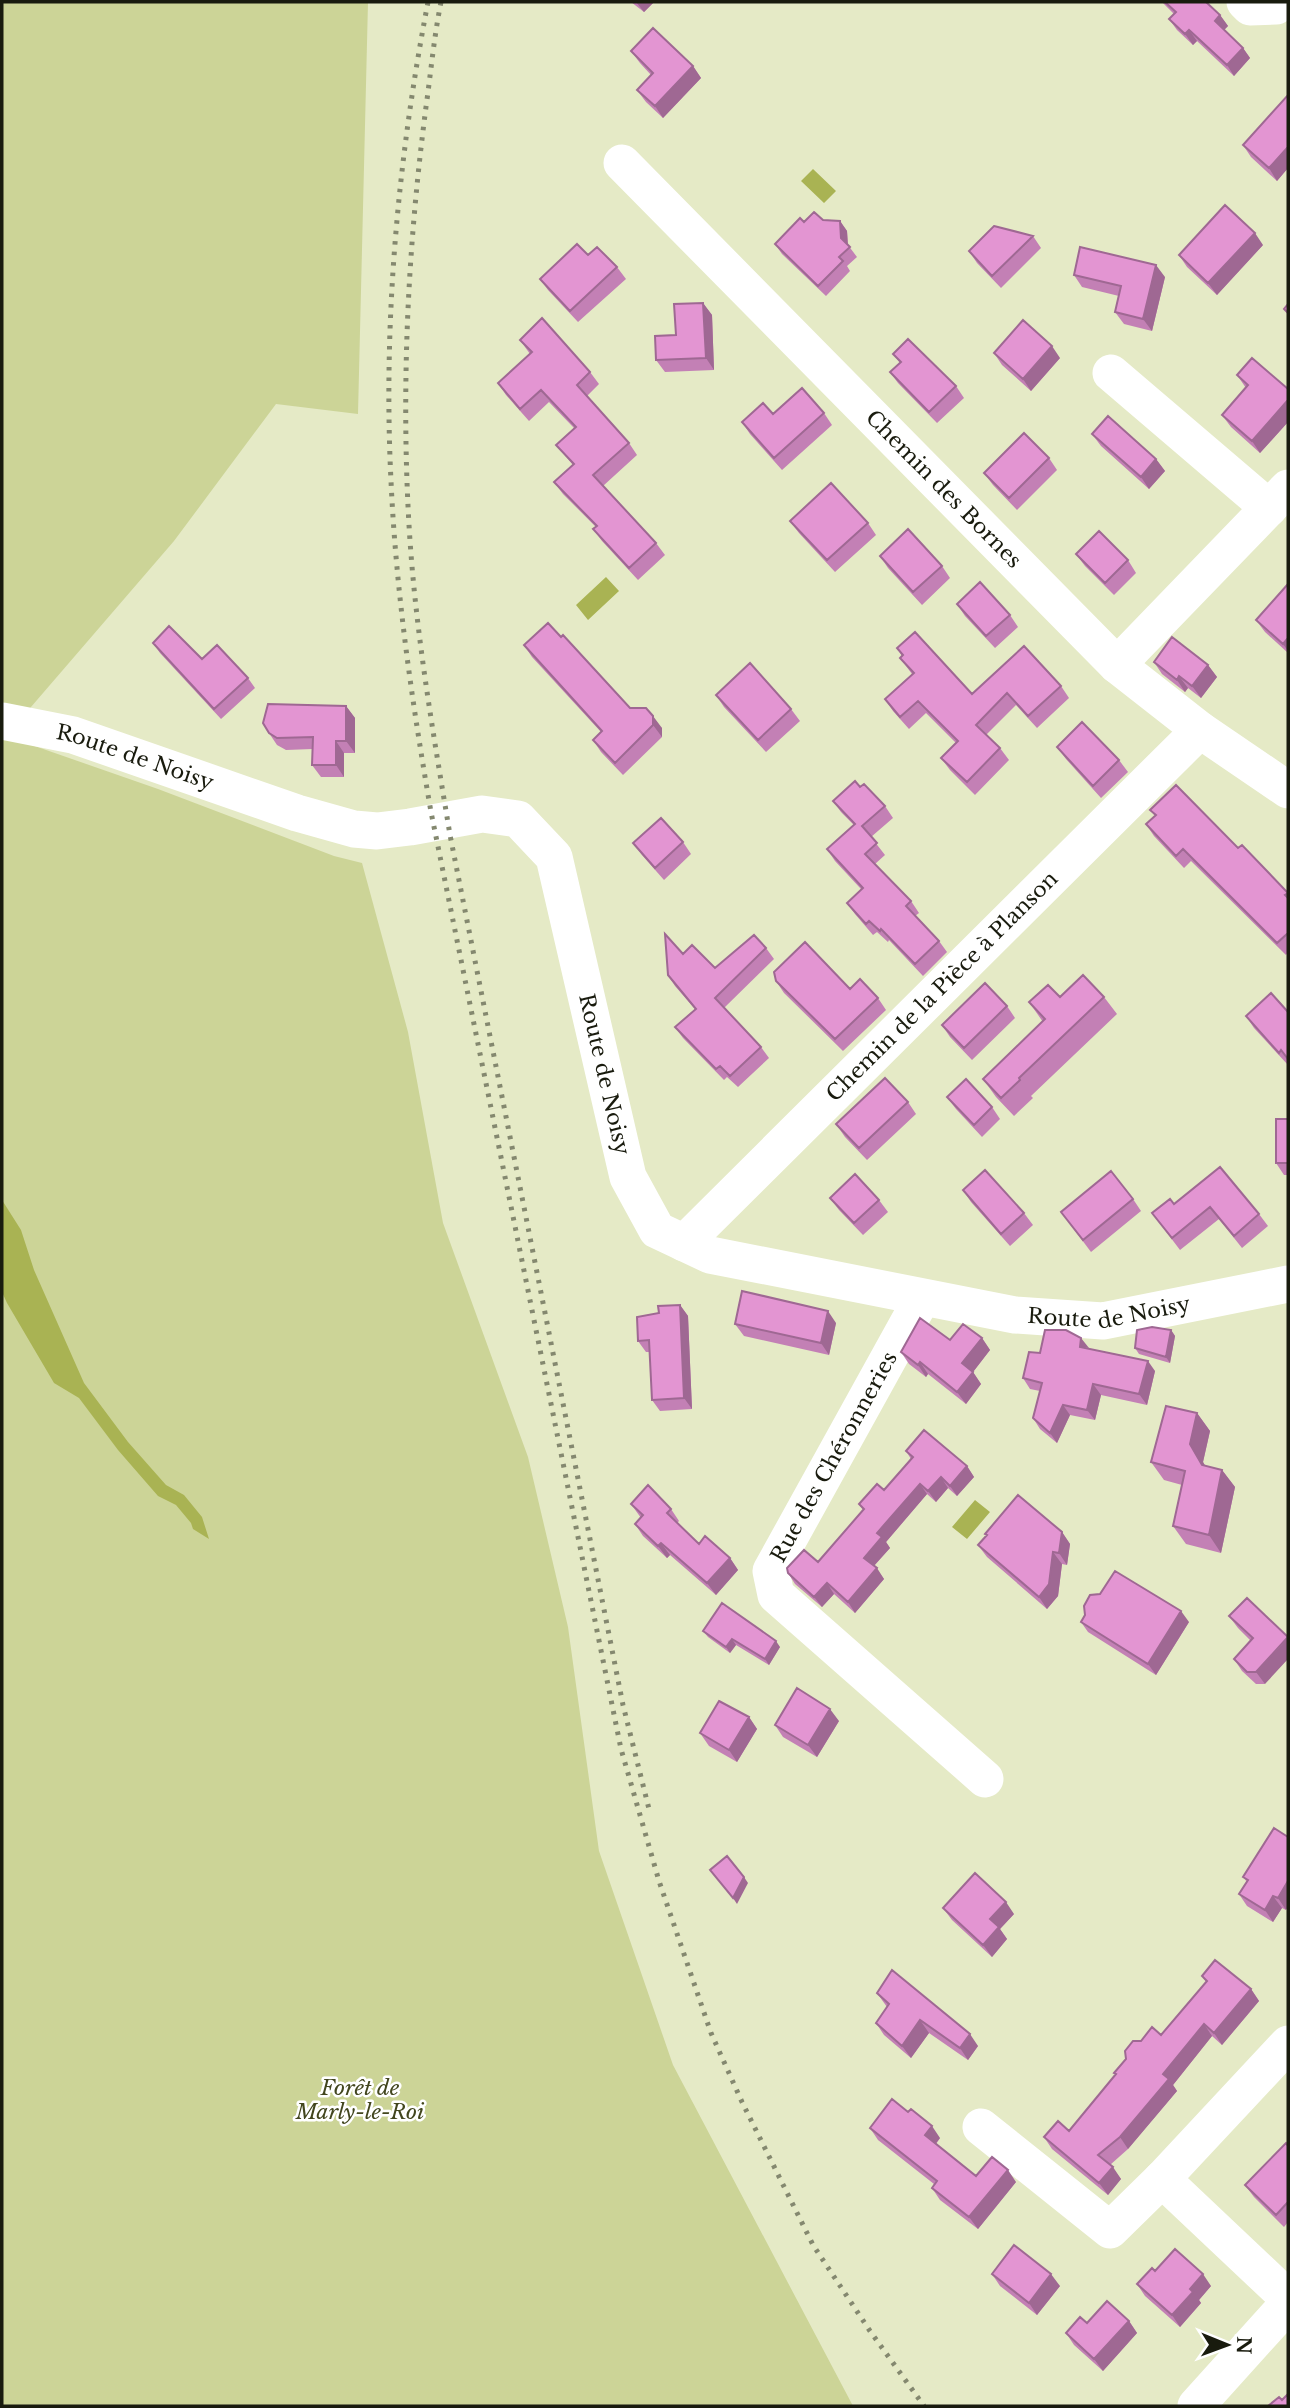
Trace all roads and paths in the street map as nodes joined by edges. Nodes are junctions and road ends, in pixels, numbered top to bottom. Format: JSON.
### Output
{"nodes":[{"id":1,"x":1245,"y":2,"type":"edge"},
{"id":2,"x":1281,"y":2,"type":"edge"},
{"id":3,"x":622,"y":163,"type":"dead end"},
{"id":4,"x":1111,"y":373,"type":"dead end"},
{"id":5,"x":1278,"y":498,"type":"edge"},
{"id":6,"x":1117,"y":665,"type":"junction"},
{"id":7,"x":2,"y":721,"type":"edge"},
{"id":8,"x":1200,"y":730,"type":"junction"},
{"id":9,"x":1288,"y":790,"type":"edge"},
{"id":10,"x":684,"y":1243,"type":"junction"},
{"id":11,"x":1288,"y":1284,"type":"edge"},
{"id":12,"x":922,"y":1298,"type":"junction"},
{"id":13,"x":985,"y":1779,"type":"dead end"},
{"id":14,"x":1288,"y":2044,"type":"edge"},
{"id":15,"x":981,"y":2127,"type":"dead end"},
{"id":16,"x":1162,"y":2179,"type":"junction"},
{"id":17,"x":1288,"y":2298,"type":"edge"},
{"id":18,"x":1288,"y":2304,"type":"edge"},
{"id":19,"x":1196,"y":2406,"type":"edge"}],
"edges":[{"from":1,"to":2,"type":"street"},
{"from":3,"to":6,"type":"street","name":"Chemin des Bornes"},
{"from":4,"to":5,"type":"street"},
{"from":5,"to":6,"type":"street"},
{"from":6,"to":8,"type":"street","name":"Chemin des Bornes"},
{"from":7,"to":10,"type":"street","name":"Route de Noisy"},
{"from":8,"to":9,"type":"street","name":"Chemin des Bornes"},
{"from":8,"to":10,"type":"street","name":"Chemin de la Pièce à Planson"},
{"from":10,"to":12,"type":"street","name":"Route de Noisy"},
{"from":11,"to":12,"type":"street","name":"Route de Noisy"},
{"from":12,"to":13,"type":"street","name":"Rue des Chéronneries"},
{"from":14,"to":16,"type":"street"},
{"from":15,"to":16,"type":"street"},
{"from":16,"to":17,"type":"street"},
{"from":18,"to":19,"type":"street"}]}
